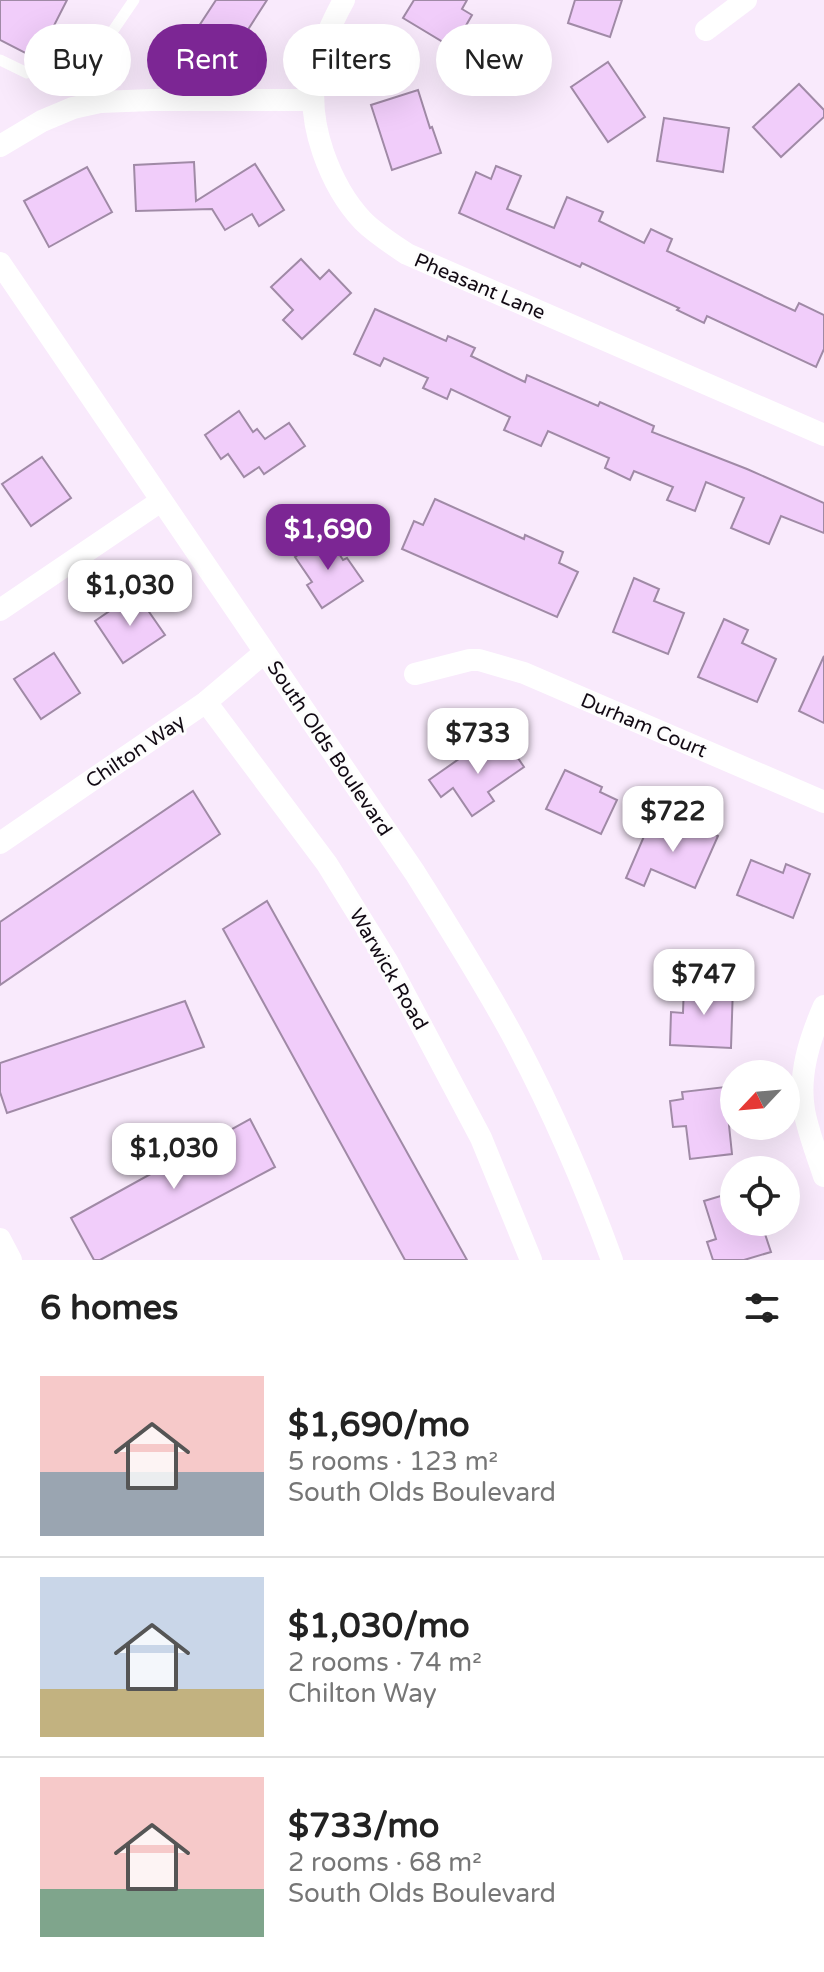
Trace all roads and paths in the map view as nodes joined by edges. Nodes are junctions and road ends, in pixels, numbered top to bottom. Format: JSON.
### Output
{"nodes":[{"id":1,"x":134,"y":0,"type":"edge"},
{"id":2,"x":344,"y":0,"type":"edge"},
{"id":3,"x":746,"y":0,"type":"edge"},
{"id":4,"x":706,"y":30,"type":"dead end"},
{"id":5,"x":0,"y":60,"type":"edge"},
{"id":6,"x":312,"y":100,"type":"junction"},
{"id":7,"x":0,"y":146,"type":"edge"},
{"id":8,"x":0,"y":263,"type":"edge"},
{"id":9,"x":824,"y":435,"type":"edge"},
{"id":10,"x":161,"y":501,"type":"junction"},
{"id":11,"x":0,"y":610,"type":"edge"},
{"id":12,"x":264,"y":653,"type":"junction"},
{"id":13,"x":415,"y":674,"type":"dead end"},
{"id":14,"x":206,"y":702,"type":"junction"},
{"id":15,"x":824,"y":802,"type":"edge"},
{"id":16,"x":0,"y":843,"type":"edge"},
{"id":17,"x":824,"y":1006,"type":"edge"},
{"id":18,"x":824,"y":1176,"type":"edge"},
{"id":19,"x":0,"y":1239,"type":"edge"},
{"id":20,"x":11,"y":1260,"type":"edge"},
{"id":21,"x":531,"y":1260,"type":"edge"},
{"id":22,"x":612,"y":1260,"type":"edge"}],
"edges":[{"from":1,"to":5,"type":"lane"},
{"from":2,"to":6,"type":"street","name":"Pheasant Lane"},
{"from":3,"to":4,"type":"street"},
{"from":6,"to":7,"type":"street"},
{"from":6,"to":9,"type":"street","name":"Pheasant Lane"},
{"from":8,"to":10,"type":"street","name":"South Olds Boulevard"},
{"from":10,"to":11,"type":"street"},
{"from":10,"to":12,"type":"street","name":"South Olds Boulevard"},
{"from":12,"to":14,"type":"street","name":"Chilton Way"},
{"from":12,"to":22,"type":"street","name":"South Olds Boulevard"},
{"from":13,"to":15,"type":"street","name":"Durham Court"},
{"from":14,"to":16,"type":"street","name":"Chilton Way"},
{"from":14,"to":21,"type":"street","name":"Warwick Road"},
{"from":17,"to":18,"type":"street"},
{"from":19,"to":20,"type":"street"}]}
